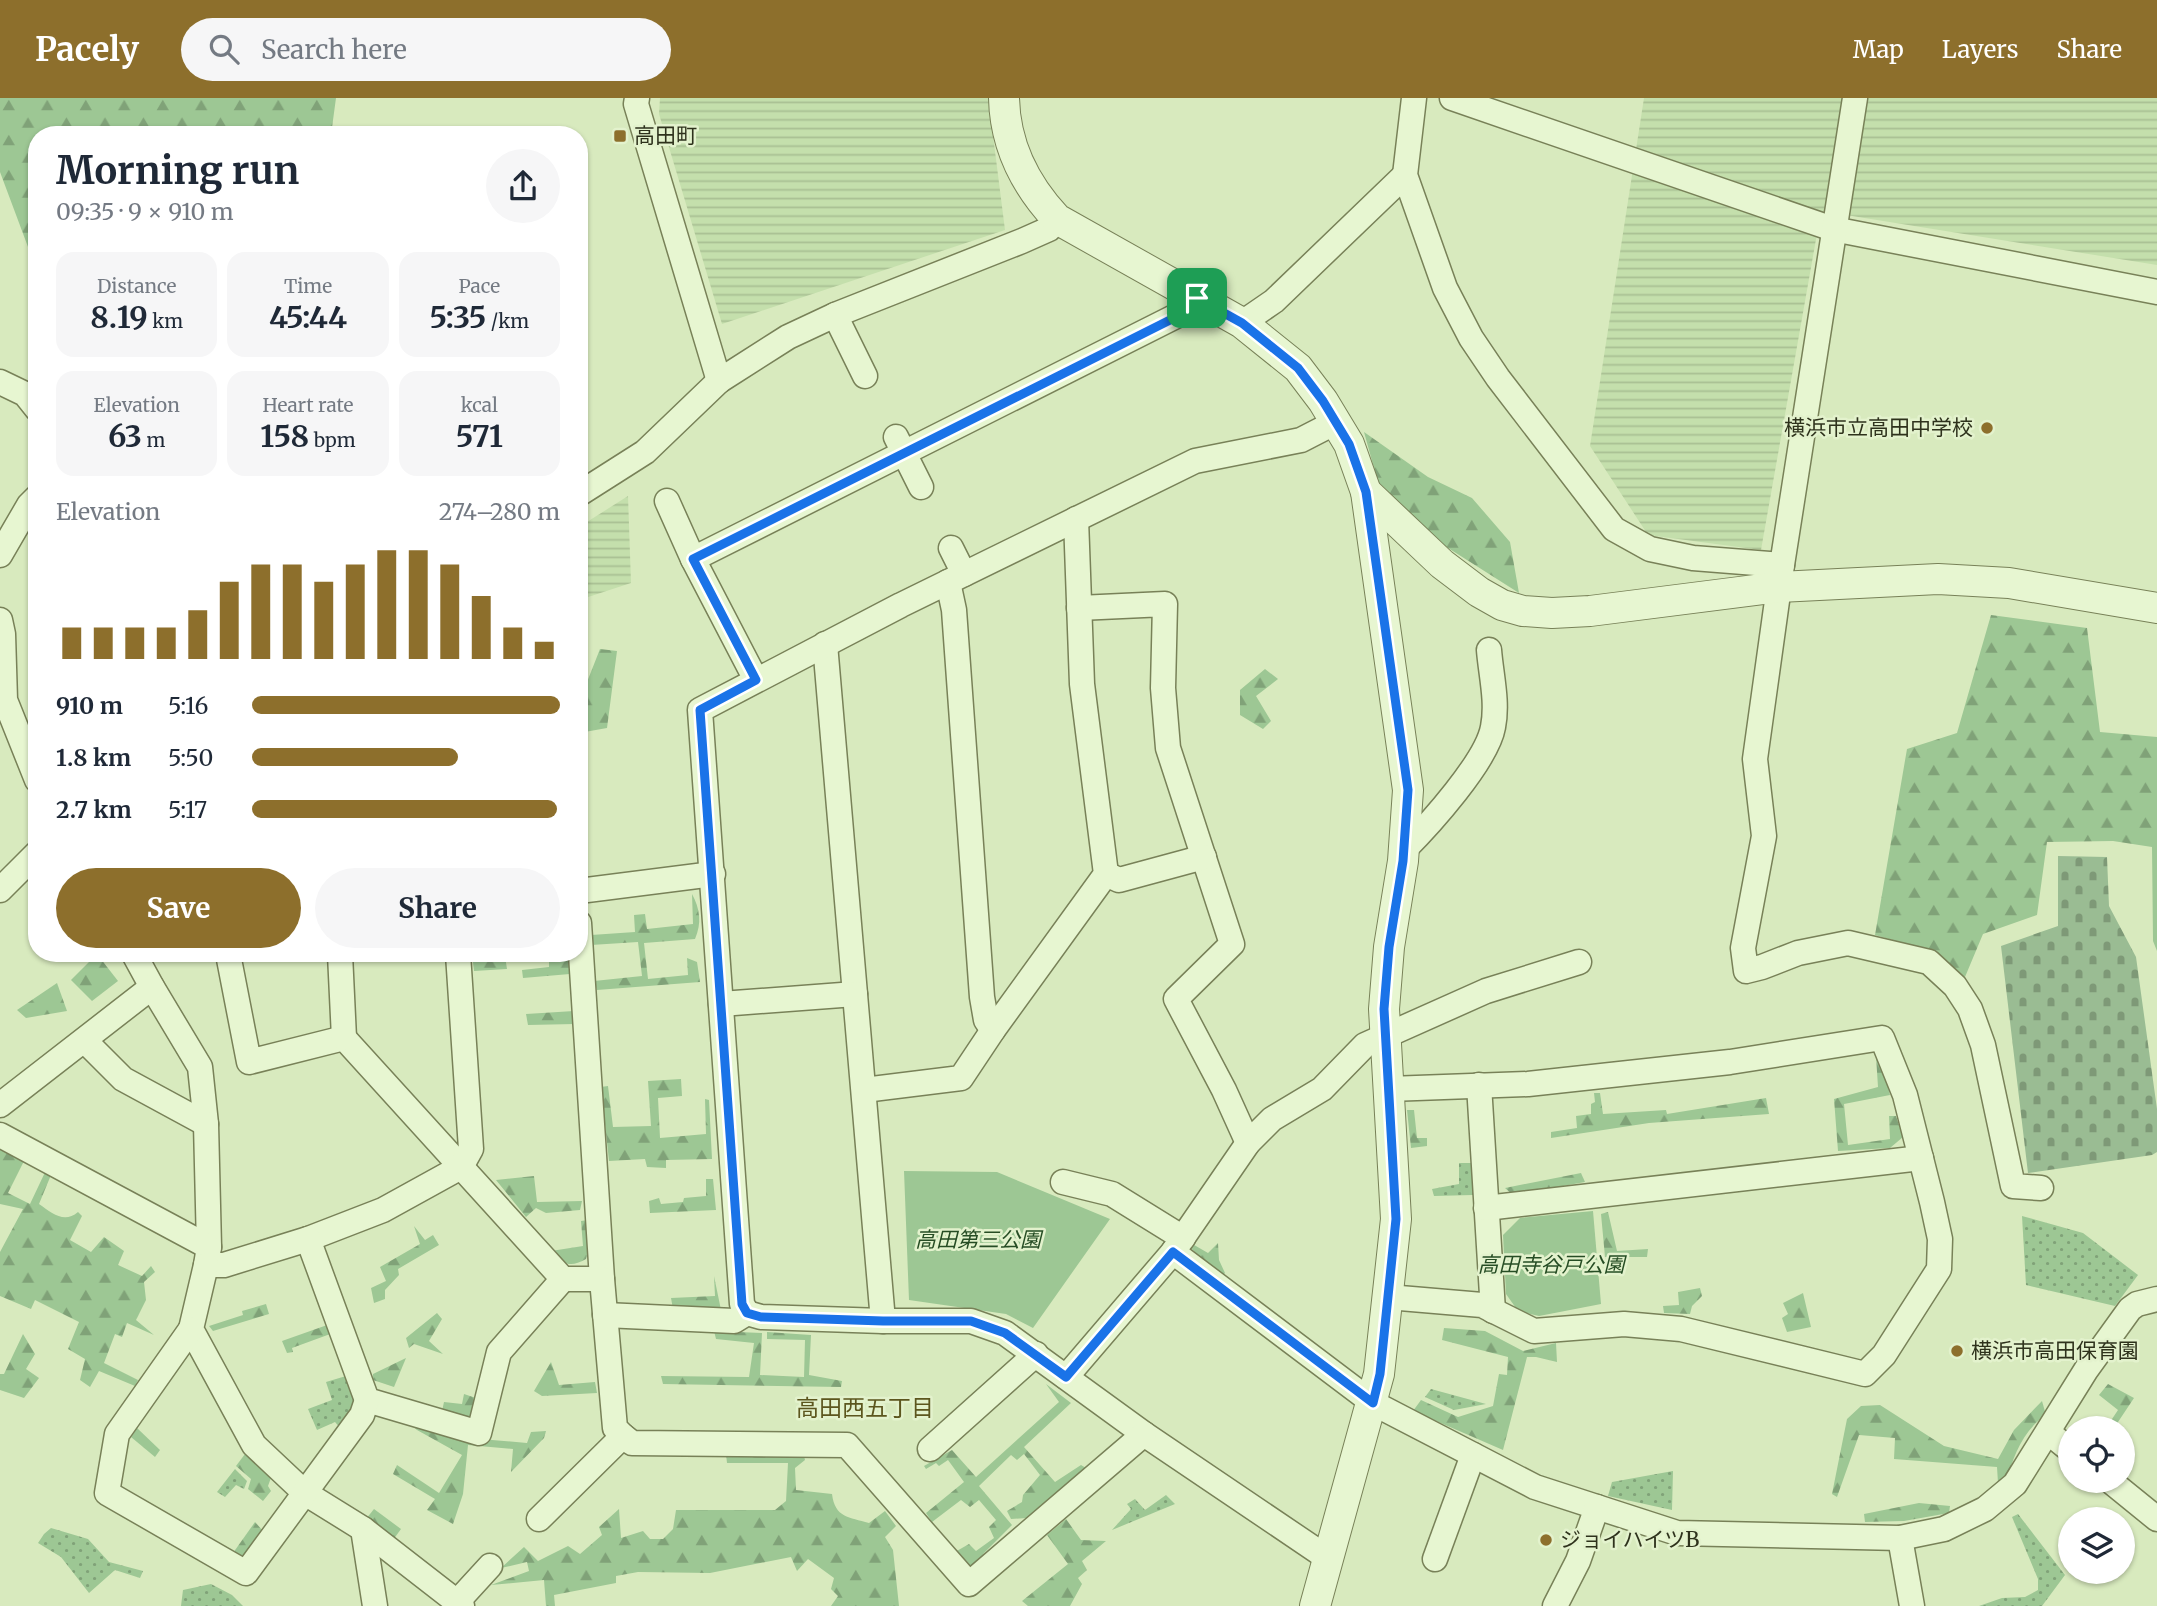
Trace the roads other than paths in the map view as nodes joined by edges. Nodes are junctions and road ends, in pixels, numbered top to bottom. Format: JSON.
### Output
{"nodes":[{"id":1,"x":637,"y":98,"type":"edge"},
{"id":2,"x":1004,"y":98,"type":"edge"},
{"id":3,"x":1414,"y":98,"type":"edge"},
{"id":4,"x":1452,"y":98,"type":"edge"},
{"id":5,"x":1855,"y":98,"type":"edge"},
{"id":6,"x":1405,"y":175,"type":"junction"},
{"id":7,"x":1057,"y":219,"type":"junction"},
{"id":8,"x":1833,"y":229,"type":"junction"},
{"id":9,"x":2157,"y":292,"type":"edge"},
{"id":10,"x":1197,"y":298,"type":"junction"},
{"id":11,"x":835,"y":315,"type":"junction"},
{"id":12,"x":1242,"y":323,"type":"junction"},
{"id":13,"x":865,"y":376,"type":"dead end"},
{"id":14,"x":719,"y":381,"type":"junction"},
{"id":15,"x":0,"y":382,"type":"edge"},
{"id":16,"x":28,"y":398,"type":"edge"},
{"id":17,"x":1336,"y":422,"type":"junction"},
{"id":18,"x":900,"y":445,"type":"junction"},
{"id":19,"x":920,"y":487,"type":"dead end"},
{"id":20,"x":588,"y":488,"type":"edge"},
{"id":21,"x":1366,"y":492,"type":"junction"},
{"id":22,"x":667,"y":501,"type":"dead end"},
{"id":23,"x":28,"y":507,"type":"edge"},
{"id":24,"x":1076,"y":519,"type":"junction"},
{"id":25,"x":951,"y":548,"type":"dead end"},
{"id":26,"x":0,"y":555,"type":"edge"},
{"id":27,"x":693,"y":559,"type":"junction"},
{"id":28,"x":1780,"y":576,"type":"junction"},
{"id":29,"x":956,"y":578,"type":"junction"},
{"id":30,"x":1079,"y":608,"type":"junction"},
{"id":31,"x":2157,"y":608,"type":"edge"},
{"id":32,"x":0,"y":620,"type":"edge"},
{"id":33,"x":825,"y":644,"type":"junction"},
{"id":34,"x":1489,"y":650,"type":"dead end"},
{"id":35,"x":756,"y":680,"type":"junction"},
{"id":36,"x":28,"y":758,"type":"edge"},
{"id":37,"x":1404,"y":850,"type":"junction"},
{"id":38,"x":1204,"y":857,"type":"junction"},
{"id":39,"x":28,"y":862,"type":"edge"},
{"id":40,"x":713,"y":874,"type":"junction"},
{"id":41,"x":1107,"y":874,"type":"junction"},
{"id":42,"x":0,"y":890,"type":"edge"},
{"id":43,"x":588,"y":890,"type":"edge"},
{"id":44,"x":138,"y":962,"type":"edge"},
{"id":45,"x":230,"y":962,"type":"edge"},
{"id":46,"x":340,"y":962,"type":"edge"},
{"id":47,"x":459,"y":962,"type":"edge"},
{"id":48,"x":582,"y":962,"type":"edge"},
{"id":49,"x":1579,"y":962,"type":"dead end"},
{"id":50,"x":152,"y":988,"type":"junction"},
{"id":51,"x":855,"y":994,"type":"junction"},
{"id":52,"x":722,"y":1004,"type":"junction"},
{"id":53,"x":993,"y":1030,"type":"junction"},
{"id":54,"x":1386,"y":1035,"type":"junction"},
{"id":55,"x":344,"y":1038,"type":"junction"},
{"id":56,"x":85,"y":1041,"type":"junction"},
{"id":57,"x":1479,"y":1085,"type":"junction"},
{"id":58,"x":1389,"y":1088,"type":"junction"},
{"id":59,"x":864,"y":1090,"type":"junction"},
{"id":60,"x":0,"y":1105,"type":"edge"},
{"id":61,"x":206,"y":1124,"type":"junction"},
{"id":62,"x":0,"y":1135,"type":"edge"},
{"id":63,"x":1248,"y":1143,"type":"junction"},
{"id":64,"x":1921,"y":1158,"type":"junction"},
{"id":65,"x":461,"y":1167,"type":"junction"},
{"id":66,"x":1063,"y":1182,"type":"dead end"},
{"id":67,"x":2041,"y":1188,"type":"dead end"},
{"id":68,"x":1486,"y":1208,"type":"junction"},
{"id":69,"x":308,"y":1239,"type":"junction"},
{"id":70,"x":1178,"y":1245,"type":"junction"},
{"id":71,"x":207,"y":1256,"type":"junction"},
{"id":72,"x":564,"y":1279,"type":"junction"},
{"id":73,"x":602,"y":1279,"type":"junction"},
{"id":74,"x":1388,"y":1297,"type":"junction"},
{"id":75,"x":2157,"y":1299,"type":"edge"},
{"id":76,"x":1493,"y":1311,"type":"junction"},
{"id":77,"x":747,"y":1313,"type":"junction"},
{"id":78,"x":605,"y":1315,"type":"junction"},
{"id":79,"x":883,"y":1321,"type":"junction"},
{"id":80,"x":191,"y":1329,"type":"junction"},
{"id":81,"x":1036,"y":1354,"type":"junction"},
{"id":82,"x":1066,"y":1377,"type":"junction"},
{"id":83,"x":368,"y":1401,"type":"junction"},
{"id":84,"x":1373,"y":1403,"type":"junction"},
{"id":85,"x":2049,"y":1433,"type":"junction"},
{"id":86,"x":1144,"y":1434,"type":"junction"},
{"id":87,"x":623,"y":1436,"type":"junction"},
{"id":88,"x":2058,"y":1440,"type":"edge"},
{"id":89,"x":930,"y":1449,"type":"dead end"},
{"id":90,"x":1473,"y":1455,"type":"junction"},
{"id":91,"x":305,"y":1493,"type":"junction"},
{"id":92,"x":2125,"y":1493,"type":"edge"},
{"id":93,"x":1597,"y":1507,"type":"junction"},
{"id":94,"x":540,"y":1519,"type":"dead end"},
{"id":95,"x":2157,"y":1519,"type":"edge"},
{"id":96,"x":363,"y":1529,"type":"junction"},
{"id":97,"x":1900,"y":1538,"type":"junction"},
{"id":98,"x":1329,"y":1559,"type":"junction"},
{"id":99,"x":1435,"y":1559,"type":"dead end"},
{"id":100,"x":490,"y":1566,"type":"dead end"},
{"id":101,"x":459,"y":1604,"type":"edge"},
{"id":102,"x":376,"y":1606,"type":"edge"},
{"id":103,"x":1315,"y":1606,"type":"edge"},
{"id":104,"x":1555,"y":1606,"type":"edge"},
{"id":105,"x":1912,"y":1606,"type":"edge"}],
"edges":[{"from":1,"to":14,"type":"street"},
{"from":2,"to":7,"type":"street"},
{"from":3,"to":6,"type":"street"},
{"from":4,"to":8,"type":"street"},
{"from":5,"to":8,"type":"street"},
{"from":6,"to":12,"type":"street"},
{"from":6,"to":28,"type":"street"},
{"from":7,"to":10,"type":"street"},
{"from":7,"to":11,"type":"street"},
{"from":8,"to":9,"type":"street"},
{"from":8,"to":28,"type":"street"},
{"from":10,"to":12,"type":"street"},
{"from":10,"to":18,"type":"street"},
{"from":11,"to":13,"type":"street"},
{"from":11,"to":14,"type":"street"},
{"from":12,"to":17,"type":"street"},
{"from":14,"to":20,"type":"street"},
{"from":15,"to":16,"type":"street"},
{"from":17,"to":21,"type":"street"},
{"from":17,"to":24,"type":"street"},
{"from":18,"to":19,"type":"street"},
{"from":18,"to":27,"type":"street"},
{"from":21,"to":28,"type":"street"},
{"from":21,"to":37,"type":"street"},
{"from":22,"to":27,"type":"street"},
{"from":23,"to":26,"type":"street"},
{"from":24,"to":29,"type":"street"},
{"from":24,"to":30,"type":"street"},
{"from":25,"to":29,"type":"street"},
{"from":27,"to":35,"type":"street"},
{"from":28,"to":31,"type":"street"},
{"from":28,"to":67,"type":"street"},
{"from":29,"to":33,"type":"street"},
{"from":29,"to":53,"type":"street"},
{"from":30,"to":38,"type":"street"},
{"from":30,"to":41,"type":"street"},
{"from":32,"to":36,"type":"street"},
{"from":33,"to":35,"type":"street"},
{"from":33,"to":51,"type":"street"},
{"from":34,"to":37,"type":"street"},
{"from":35,"to":40,"type":"street"},
{"from":37,"to":54,"type":"street"},
{"from":38,"to":41,"type":"street"},
{"from":38,"to":63,"type":"street"},
{"from":39,"to":42,"type":"street"},
{"from":40,"to":43,"type":"street"},
{"from":40,"to":52,"type":"street"},
{"from":41,"to":53,"type":"street"},
{"from":44,"to":50,"type":"street"},
{"from":45,"to":55,"type":"street"},
{"from":46,"to":55,"type":"street"},
{"from":47,"to":65,"type":"street"},
{"from":48,"to":73,"type":"street"},
{"from":49,"to":54,"type":"street"},
{"from":50,"to":56,"type":"street"},
{"from":50,"to":61,"type":"street"},
{"from":51,"to":52,"type":"street"},
{"from":51,"to":59,"type":"street"},
{"from":52,"to":77,"type":"street"},
{"from":53,"to":59,"type":"street"},
{"from":54,"to":58,"type":"street"},
{"from":54,"to":63,"type":"street"},
{"from":55,"to":65,"type":"street"},
{"from":56,"to":60,"type":"street"},
{"from":56,"to":61,"type":"street"},
{"from":57,"to":58,"type":"street"},
{"from":57,"to":64,"type":"street"},
{"from":57,"to":68,"type":"street"},
{"from":58,"to":74,"type":"street"},
{"from":59,"to":79,"type":"street"},
{"from":61,"to":71,"type":"street"},
{"from":62,"to":71,"type":"street"},
{"from":63,"to":70,"type":"street"},
{"from":64,"to":68,"type":"street"},
{"from":64,"to":76,"type":"street"},
{"from":65,"to":69,"type":"street"},
{"from":65,"to":72,"type":"street"},
{"from":66,"to":70,"type":"street"},
{"from":68,"to":76,"type":"street"},
{"from":69,"to":71,"type":"street"},
{"from":69,"to":83,"type":"street"},
{"from":70,"to":82,"type":"street"},
{"from":70,"to":84,"type":"street"},
{"from":71,"to":80,"type":"street"},
{"from":72,"to":73,"type":"street"},
{"from":72,"to":83,"type":"street"},
{"from":73,"to":78,"type":"street"},
{"from":74,"to":76,"type":"street"},
{"from":74,"to":84,"type":"street"},
{"from":75,"to":85,"type":"street"},
{"from":77,"to":78,"type":"street"},
{"from":77,"to":79,"type":"street"},
{"from":78,"to":87,"type":"street"},
{"from":79,"to":81,"type":"street"},
{"from":80,"to":91,"type":"street"},
{"from":80,"to":91,"type":"street"},
{"from":81,"to":82,"type":"street"},
{"from":81,"to":89,"type":"street"},
{"from":82,"to":86,"type":"street"},
{"from":83,"to":91,"type":"street"},
{"from":84,"to":90,"type":"street"},
{"from":84,"to":98,"type":"street"},
{"from":85,"to":88,"type":"street"},
{"from":85,"to":97,"type":"street"},
{"from":86,"to":87,"type":"street"},
{"from":86,"to":98,"type":"street"},
{"from":87,"to":94,"type":"street"},
{"from":90,"to":93,"type":"street"},
{"from":90,"to":99,"type":"street"},
{"from":91,"to":96,"type":"street"},
{"from":92,"to":95,"type":"street"},
{"from":93,"to":97,"type":"street"},
{"from":93,"to":104,"type":"street"},
{"from":96,"to":101,"type":"street"},
{"from":96,"to":102,"type":"street"},
{"from":97,"to":105,"type":"street"},
{"from":98,"to":103,"type":"street"},
{"from":100,"to":101,"type":"street"}]}
